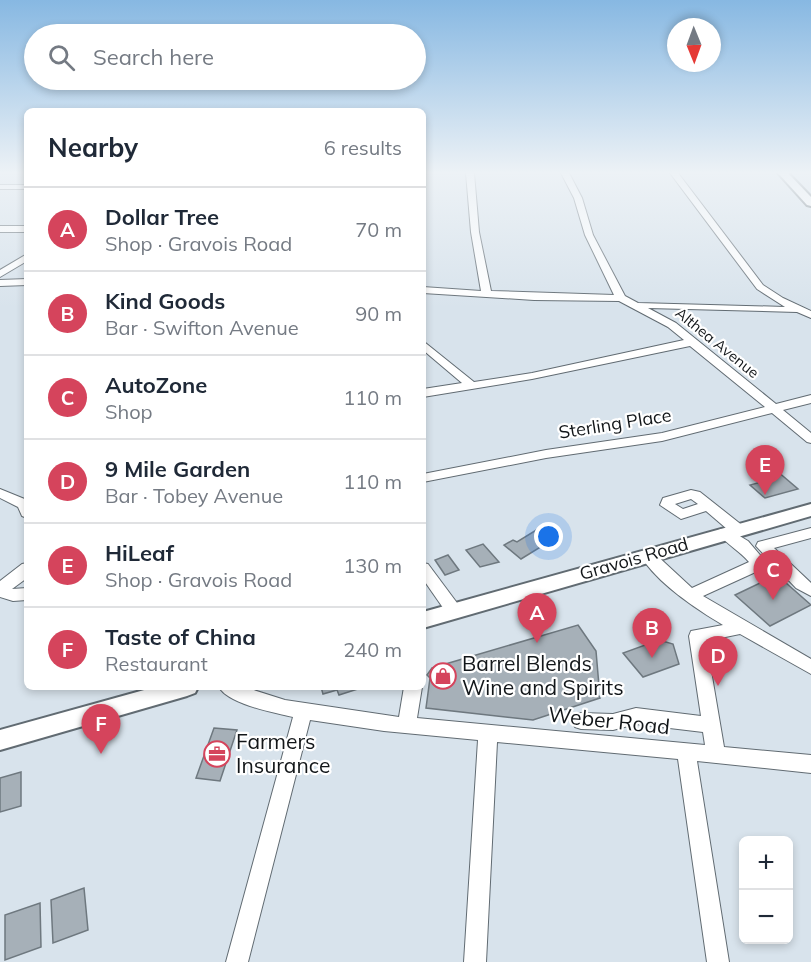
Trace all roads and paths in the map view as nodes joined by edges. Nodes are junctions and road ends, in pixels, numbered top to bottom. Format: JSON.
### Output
{"nodes":[{"id":1,"x":474,"y":218,"type":"edge"},
{"id":2,"x":584,"y":218,"type":"edge"},
{"id":3,"x":708,"y":218,"type":"edge"},
{"id":4,"x":0,"y":229,"type":"edge"},
{"id":5,"x":24,"y":229,"type":"edge"},
{"id":6,"x":24,"y":259,"type":"edge"},
{"id":7,"x":0,"y":274,"type":"edge"},
{"id":8,"x":24,"y":282,"type":"edge"},
{"id":9,"x":0,"y":283,"type":"edge"},
{"id":10,"x":426,"y":290,"type":"edge"},
{"id":11,"x":487,"y":294,"type":"junction"},
{"id":12,"x":621,"y":297,"type":"junction"},
{"id":13,"x":637,"y":305,"type":"junction"},
{"id":14,"x":806,"y":313,"type":"edge"},
{"id":15,"x":692,"y":342,"type":"junction"},
{"id":16,"x":426,"y":347,"type":"edge"},
{"id":17,"x":471,"y":385,"type":"junction"},
{"id":18,"x":426,"y":392,"type":"edge"},
{"id":19,"x":811,"y":399,"type":"edge"},
{"id":20,"x":772,"y":407,"type":"junction"},
{"id":21,"x":811,"y":439,"type":"edge"},
{"id":22,"x":426,"y":477,"type":"edge"},
{"id":23,"x":0,"y":493,"type":"edge"},
{"id":24,"x":24,"y":504,"type":"edge"},
{"id":25,"x":708,"y":506,"type":"dead end"},
{"id":26,"x":811,"y":510,"type":"edge"},
{"id":27,"x":732,"y":531,"type":"junction"},
{"id":28,"x":811,"y":533,"type":"edge"},
{"id":29,"x":647,"y":555,"type":"junction"},
{"id":30,"x":24,"y":572,"type":"edge"},
{"id":31,"x":426,"y":572,"type":"edge"},
{"id":32,"x":0,"y":590,"type":"edge"},
{"id":33,"x":811,"y":590,"type":"edge"},
{"id":34,"x":687,"y":592,"type":"junction"},
{"id":35,"x":24,"y":594,"type":"edge"},
{"id":36,"x":454,"y":611,"type":"junction"},
{"id":37,"x":426,"y":619,"type":"edge"},
{"id":38,"x":732,"y":629,"type":"junction"},
{"id":39,"x":811,"y":667,"type":"edge"},
{"id":40,"x":176,"y":690,"type":"edge"},
{"id":41,"x":232,"y":690,"type":"edge"},
{"id":42,"x":413,"y":690,"type":"edge"},
{"id":43,"x":304,"y":710,"type":"junction"},
{"id":44,"x":709,"y":718,"type":"junction"},
{"id":45,"x":621,"y":720,"type":"junction"},
{"id":46,"x":581,"y":721,"type":"dead end"},
{"id":47,"x":407,"y":725,"type":"junction"},
{"id":48,"x":488,"y":732,"type":"junction"},
{"id":49,"x":0,"y":740,"type":"edge"},
{"id":50,"x":625,"y":746,"type":"junction"},
{"id":51,"x":686,"y":752,"type":"junction"},
{"id":52,"x":716,"y":754,"type":"junction"},
{"id":53,"x":811,"y":764,"type":"edge"},
{"id":54,"x":237,"y":962,"type":"edge"},
{"id":55,"x":475,"y":962,"type":"edge"},
{"id":56,"x":718,"y":962,"type":"edge"}],
"edges":[{"from":1,"to":11,"type":"street"},
{"from":2,"to":12,"type":"street"},
{"from":3,"to":14,"type":"street"},
{"from":4,"to":5,"type":"street"},
{"from":6,"to":7,"type":"street"},
{"from":8,"to":9,"type":"street"},
{"from":10,"to":11,"type":"street"},
{"from":11,"to":12,"type":"street"},
{"from":12,"to":13,"type":"street","name":"Althea Avenue"},
{"from":13,"to":14,"type":"street"},
{"from":13,"to":15,"type":"street","name":"Althea Avenue"},
{"from":15,"to":17,"type":"street"},
{"from":15,"to":20,"type":"street","name":"Althea Avenue"},
{"from":16,"to":17,"type":"street"},
{"from":17,"to":18,"type":"street"},
{"from":19,"to":20,"type":"street","name":"Sterling Place"},
{"from":20,"to":21,"type":"street","name":"Althea Avenue"},
{"from":20,"to":22,"type":"street","name":"Sterling Place"},
{"from":23,"to":24,"type":"street"},
{"from":25,"to":27,"type":"street"},
{"from":26,"to":27,"type":"main road","name":"Gravois Road"},
{"from":27,"to":29,"type":"main road","name":"Gravois Road"},
{"from":27,"to":34,"type":"street"},
{"from":28,"to":33,"type":"street"},
{"from":29,"to":34,"type":"street"},
{"from":29,"to":36,"type":"main road","name":"Gravois Road"},
{"from":30,"to":32,"type":"street"},
{"from":31,"to":36,"type":"street"},
{"from":32,"to":35,"type":"street"},
{"from":34,"to":38,"type":"street"},
{"from":36,"to":37,"type":"main road","name":"Gravois Road"},
{"from":38,"to":39,"type":"street"},
{"from":38,"to":44,"type":"street"},
{"from":40,"to":49,"type":"main road"},
{"from":41,"to":43,"type":"street","name":"Weber Road"},
{"from":42,"to":47,"type":"street"},
{"from":43,"to":47,"type":"street","name":"Weber Road"},
{"from":43,"to":54,"type":"street"},
{"from":44,"to":45,"type":"street"},
{"from":44,"to":52,"type":"street"},
{"from":45,"to":46,"type":"street"},
{"from":45,"to":50,"type":"street"},
{"from":47,"to":48,"type":"street","name":"Weber Road"},
{"from":48,"to":50,"type":"street","name":"Weber Road"},
{"from":48,"to":55,"type":"street"},
{"from":50,"to":51,"type":"street","name":"Weber Road"},
{"from":51,"to":52,"type":"street","name":"Weber Road"},
{"from":51,"to":56,"type":"street"},
{"from":52,"to":53,"type":"street","name":"Weber Road"}]}
